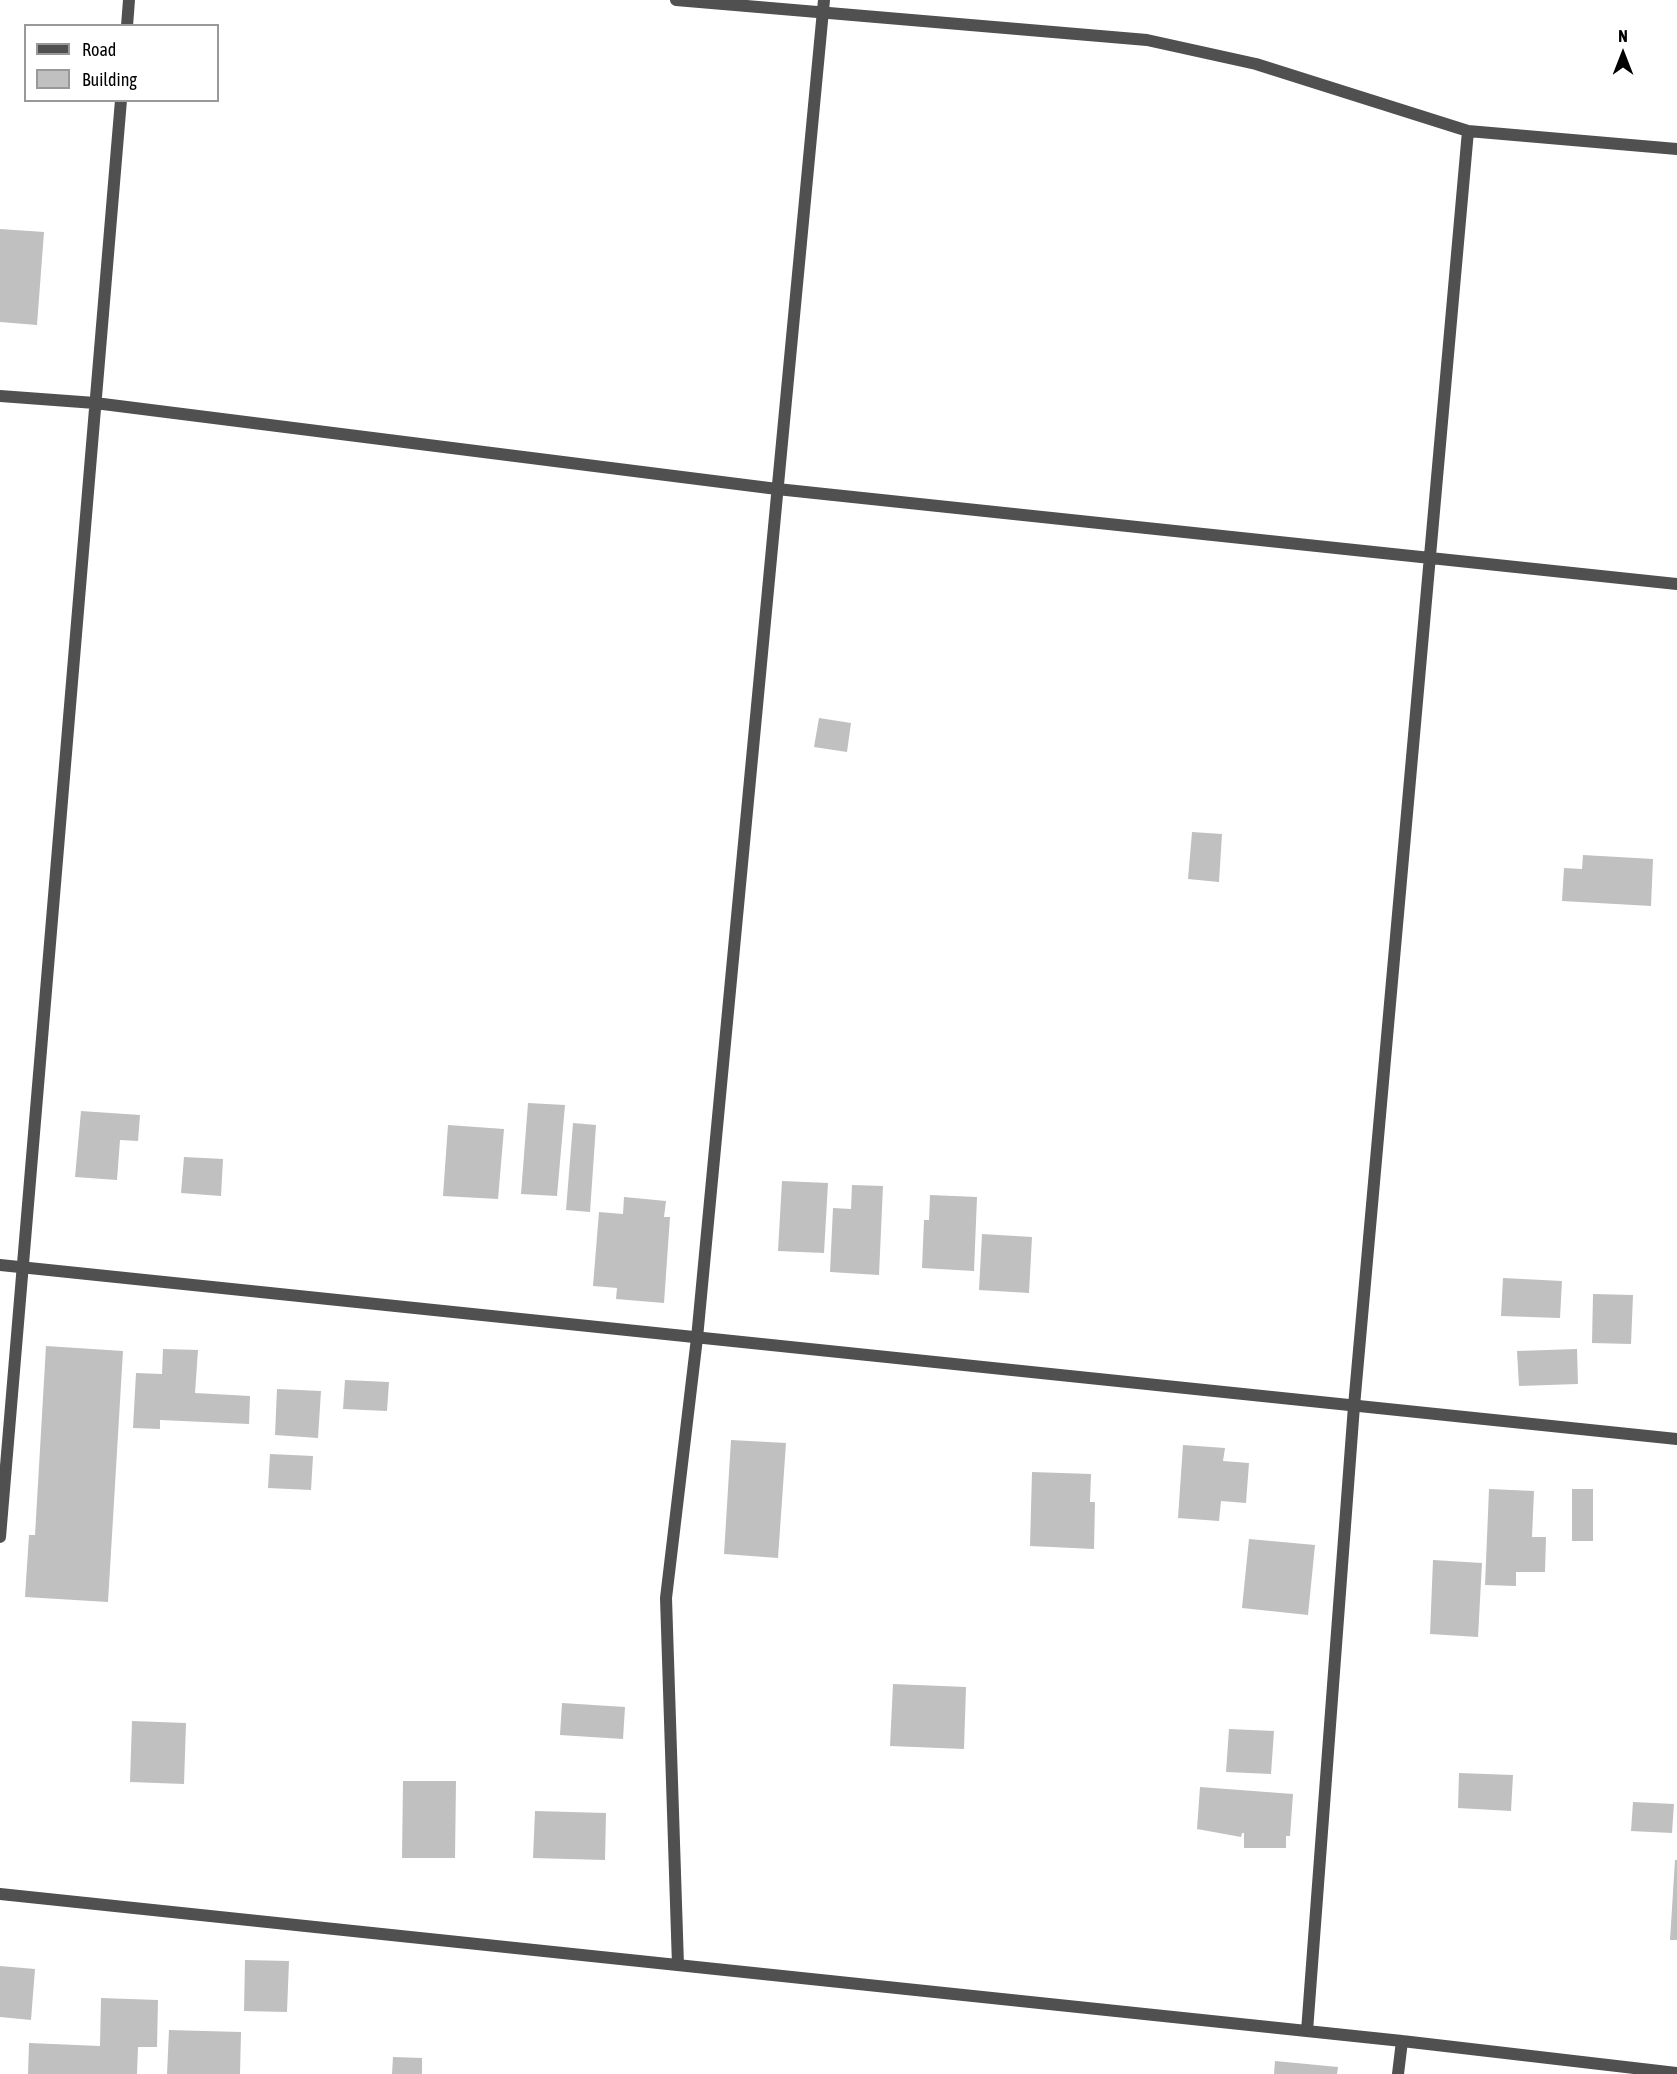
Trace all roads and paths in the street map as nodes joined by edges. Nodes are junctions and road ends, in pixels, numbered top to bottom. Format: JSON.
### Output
{"nodes":[{"id":1,"x":129,"y":0,"type":"edge"},
{"id":2,"x":676,"y":0,"type":"edge"},
{"id":3,"x":823,"y":6,"type":"edge"},
{"id":4,"x":127,"y":24,"type":"edge"},
{"id":5,"x":121,"y":102,"type":"edge"},
{"id":6,"x":1468,"y":130,"type":"junction"},
{"id":7,"x":1677,"y":149,"type":"edge"},
{"id":8,"x":0,"y":396,"type":"edge"},
{"id":9,"x":95,"y":403,"type":"junction"},
{"id":10,"x":777,"y":489,"type":"junction"},
{"id":11,"x":1430,"y":558,"type":"junction"},
{"id":12,"x":1677,"y":584,"type":"edge"},
{"id":13,"x":0,"y":1265,"type":"edge"},
{"id":14,"x":24,"y":1268,"type":"junction"},
{"id":15,"x":697,"y":1338,"type":"junction"},
{"id":16,"x":1354,"y":1406,"type":"junction"},
{"id":17,"x":1677,"y":1439,"type":"edge"},
{"id":18,"x":0,"y":1538,"type":"edge"},
{"id":19,"x":0,"y":1894,"type":"edge"},
{"id":20,"x":678,"y":1965,"type":"junction"},
{"id":21,"x":1306,"y":2031,"type":"junction"},
{"id":22,"x":1401,"y":2041,"type":"junction"},
{"id":23,"x":1677,"y":2073,"type":"edge"},
{"id":24,"x":1398,"y":2074,"type":"edge"}],
"edges":[{"from":1,"to":4,"type":"street"},
{"from":2,"to":3,"type":"street"},
{"from":3,"to":6,"type":"street"},
{"from":3,"to":10,"type":"street"},
{"from":5,"to":9,"type":"street"},
{"from":6,"to":7,"type":"street"},
{"from":6,"to":11,"type":"street"},
{"from":8,"to":9,"type":"street"},
{"from":9,"to":10,"type":"street"},
{"from":9,"to":14,"type":"street"},
{"from":10,"to":11,"type":"street"},
{"from":10,"to":15,"type":"street"},
{"from":11,"to":12,"type":"street"},
{"from":11,"to":16,"type":"street"},
{"from":13,"to":14,"type":"street"},
{"from":14,"to":15,"type":"street"},
{"from":14,"to":18,"type":"street"},
{"from":15,"to":16,"type":"street"},
{"from":15,"to":20,"type":"street"},
{"from":16,"to":17,"type":"street"},
{"from":16,"to":21,"type":"street"},
{"from":19,"to":20,"type":"street"},
{"from":20,"to":21,"type":"street"},
{"from":21,"to":22,"type":"street"},
{"from":22,"to":23,"type":"street"},
{"from":22,"to":24,"type":"street"}]}
